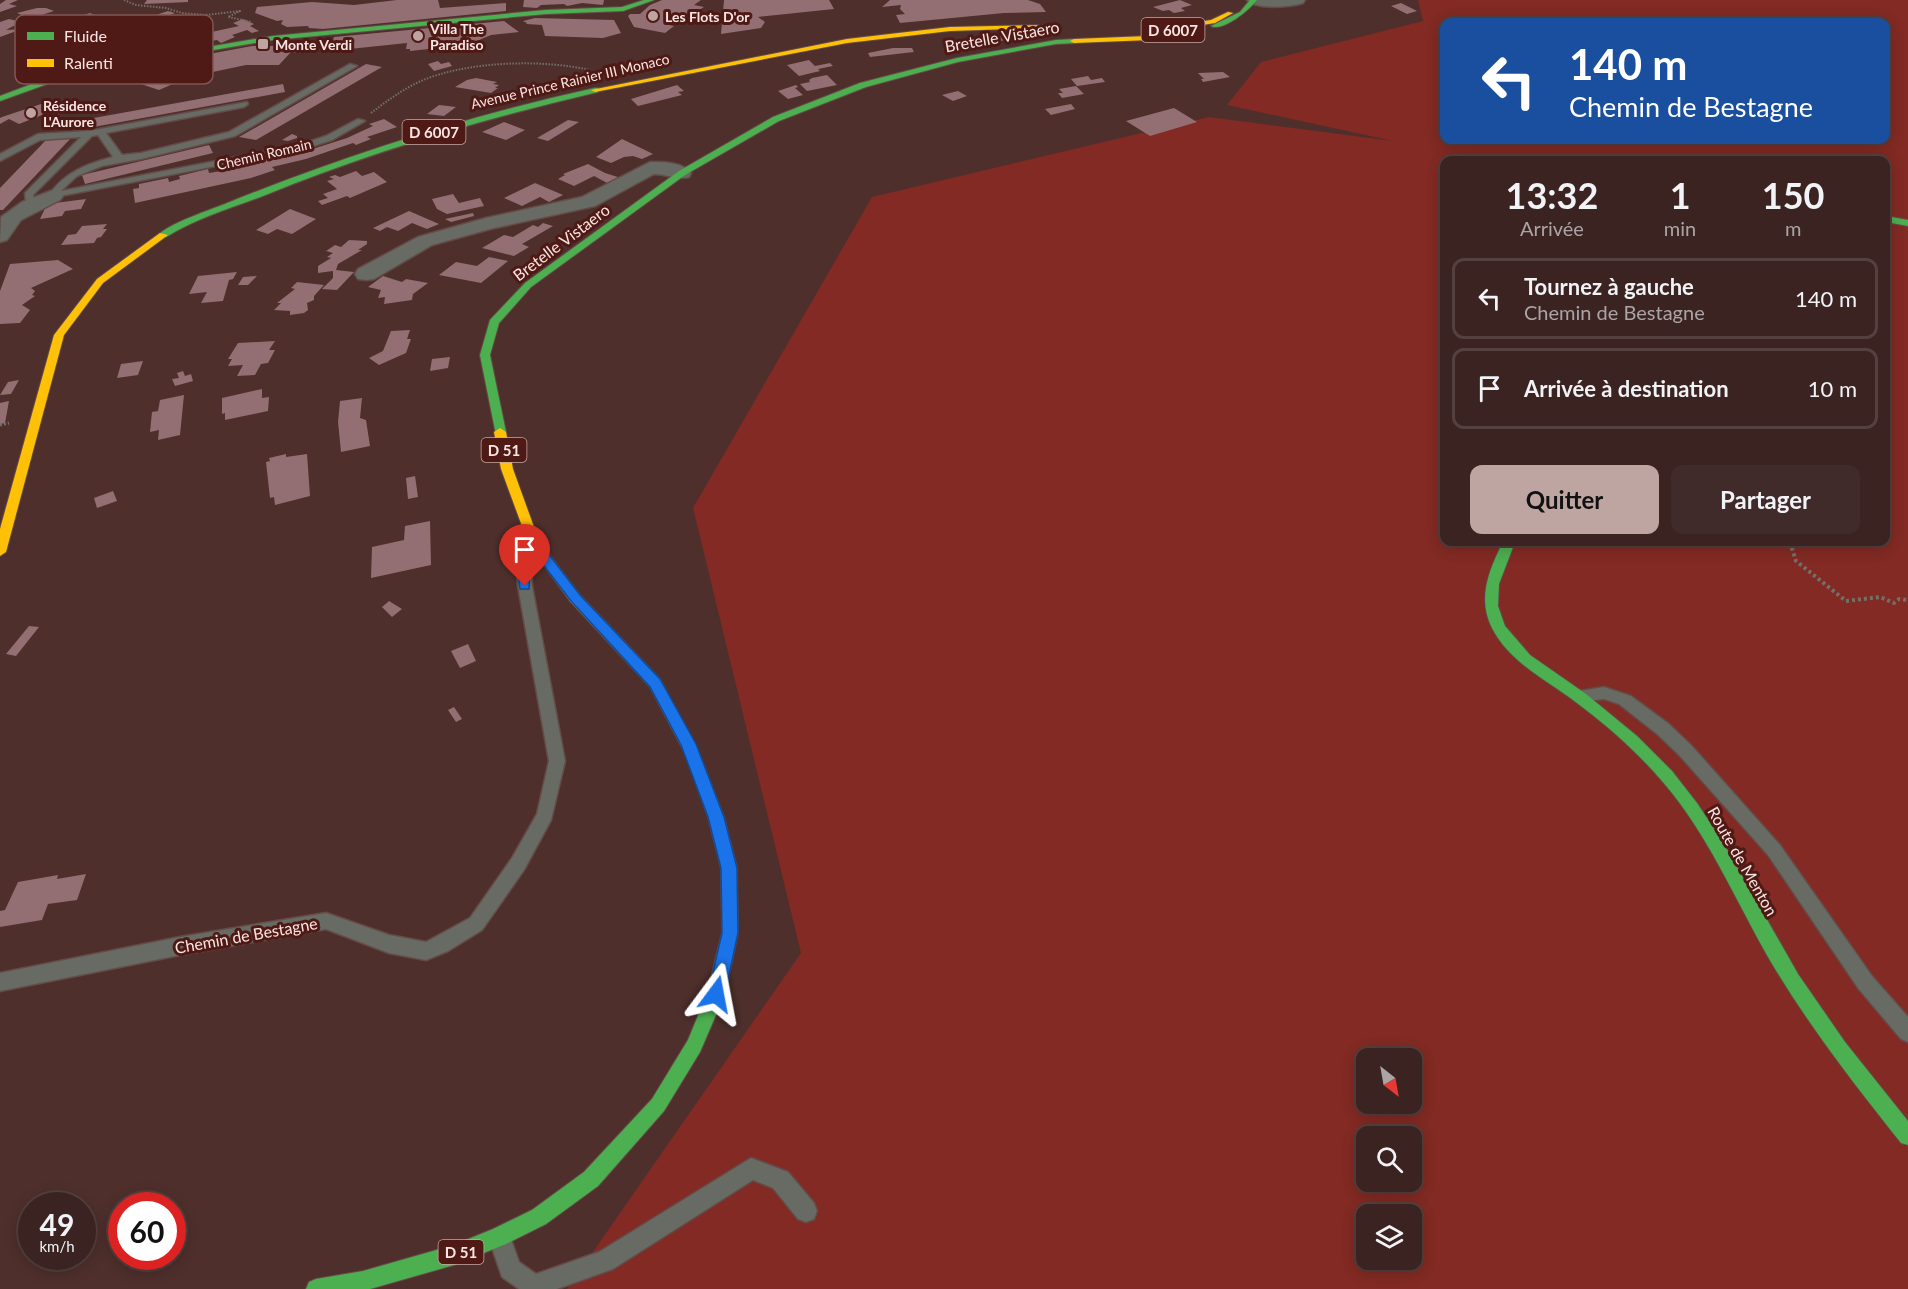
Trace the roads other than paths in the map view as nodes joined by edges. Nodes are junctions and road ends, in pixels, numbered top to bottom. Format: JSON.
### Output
{"nodes":[{"id":1,"x":651,"y":0,"type":"edge"},
{"id":2,"x":1247,"y":0,"type":"edge"},
{"id":3,"x":1254,"y":0,"type":"edge"},
{"id":4,"x":1298,"y":0,"type":"edge"},
{"id":5,"x":1107,"y":26,"type":"dead end"},
{"id":6,"x":1167,"y":30,"type":"junction"},
{"id":7,"x":1121,"y":40,"type":"junction"},
{"id":8,"x":213,"y":47,"type":"edge"},
{"id":9,"x":353,"y":66,"type":"dead end"},
{"id":10,"x":37,"y":84,"type":"edge"},
{"id":11,"x":0,"y":99,"type":"edge"},
{"id":12,"x":244,"y":104,"type":"dead end"},
{"id":13,"x":361,"y":121,"type":"road end"},
{"id":14,"x":101,"y":132,"type":"junction"},
{"id":15,"x":89,"y":134,"type":"junction"},
{"id":16,"x":119,"y":158,"type":"junction"},
{"id":17,"x":0,"y":159,"type":"edge"},
{"id":18,"x":682,"y":173,"type":"junction"},
{"id":19,"x":53,"y":196,"type":"junction"},
{"id":20,"x":31,"y":204,"type":"junction"},
{"id":21,"x":1890,"y":220,"type":"edge"},
{"id":22,"x":1908,"y":223,"type":"edge"},
{"id":23,"x":0,"y":236,"type":"edge"},
{"id":24,"x":366,"y":274,"type":"dead end"},
{"id":25,"x":1507,"y":546,"type":"edge"},
{"id":26,"x":0,"y":552,"type":"edge"},
{"id":27,"x":540,"y":552,"type":"junction"},
{"id":28,"x":1579,"y":696,"type":"junction"},
{"id":29,"x":0,"y":982,"type":"edge"},
{"id":30,"x":1908,"y":1032,"type":"edge"},
{"id":31,"x":1908,"y":1136,"type":"edge"},
{"id":32,"x":806,"y":1211,"type":"dead end"},
{"id":33,"x":499,"y":1237,"type":"junction"},
{"id":34,"x":315,"y":1289,"type":"edge"}],
"edges":[{"from":1,"to":8,"type":"main road"},
{"from":2,"to":6,"type":"main road","name":"Avenue Prince Rainier III Monaco","number":"D 6007"},
{"from":3,"to":4,"type":"street"},
{"from":3,"to":6,"type":"main road","name":"Avenue Prince Rainier III Monaco","number":"D 6007"},
{"from":5,"to":6,"type":"main road","name":"Avenue Prince Rainier III Monaco","number":"D 6007"},
{"from":6,"to":7,"type":"main road","name":"Bretelle Vistaero","number":"D 51"},
{"from":6,"to":7,"type":"main road","name":"Bretelle Vistaero","number":"D 51"},
{"from":6,"to":26,"type":"main road","name":"Avenue Prince Rainier III Monaco","number":"D 6007"},
{"from":7,"to":18,"type":"main road","name":"Bretelle Vistaero","number":"D 51"},
{"from":9,"to":16,"type":"lane","name":"Chemin Romain"},
{"from":10,"to":11,"type":"main road"},
{"from":12,"to":14,"type":"lane"},
{"from":13,"to":19,"type":"lane","name":"Chemin Romain"},
{"from":14,"to":15,"type":"lane"},
{"from":14,"to":16,"type":"lane"},
{"from":15,"to":17,"type":"lane"},
{"from":15,"to":20,"type":"lane","name":"Chemin Romain"},
{"from":16,"to":19,"type":"lane","name":"Chemin Romain"},
{"from":18,"to":24,"type":"street"},
{"from":18,"to":27,"type":"main road","name":"Bretelle Vistaero","number":"D 51"},
{"from":19,"to":20,"type":"street","name":"Chemin Romain"},
{"from":20,"to":23,"type":"street","name":"Chemin Romain"},
{"from":21,"to":22,"type":"main road"},
{"from":25,"to":28,"type":"main road","name":"Route de Menton"},
{"from":27,"to":29,"type":"lane","name":"Chemin de Bestagne"},
{"from":27,"to":33,"type":"main road","name":"Bretelle Vistaero","number":"D 51"},
{"from":28,"to":30,"type":"lane"},
{"from":28,"to":31,"type":"main road","name":"Route de Menton"},
{"from":32,"to":33,"type":"lane"},
{"from":33,"to":34,"type":"main road","number":"D 51"}]}
